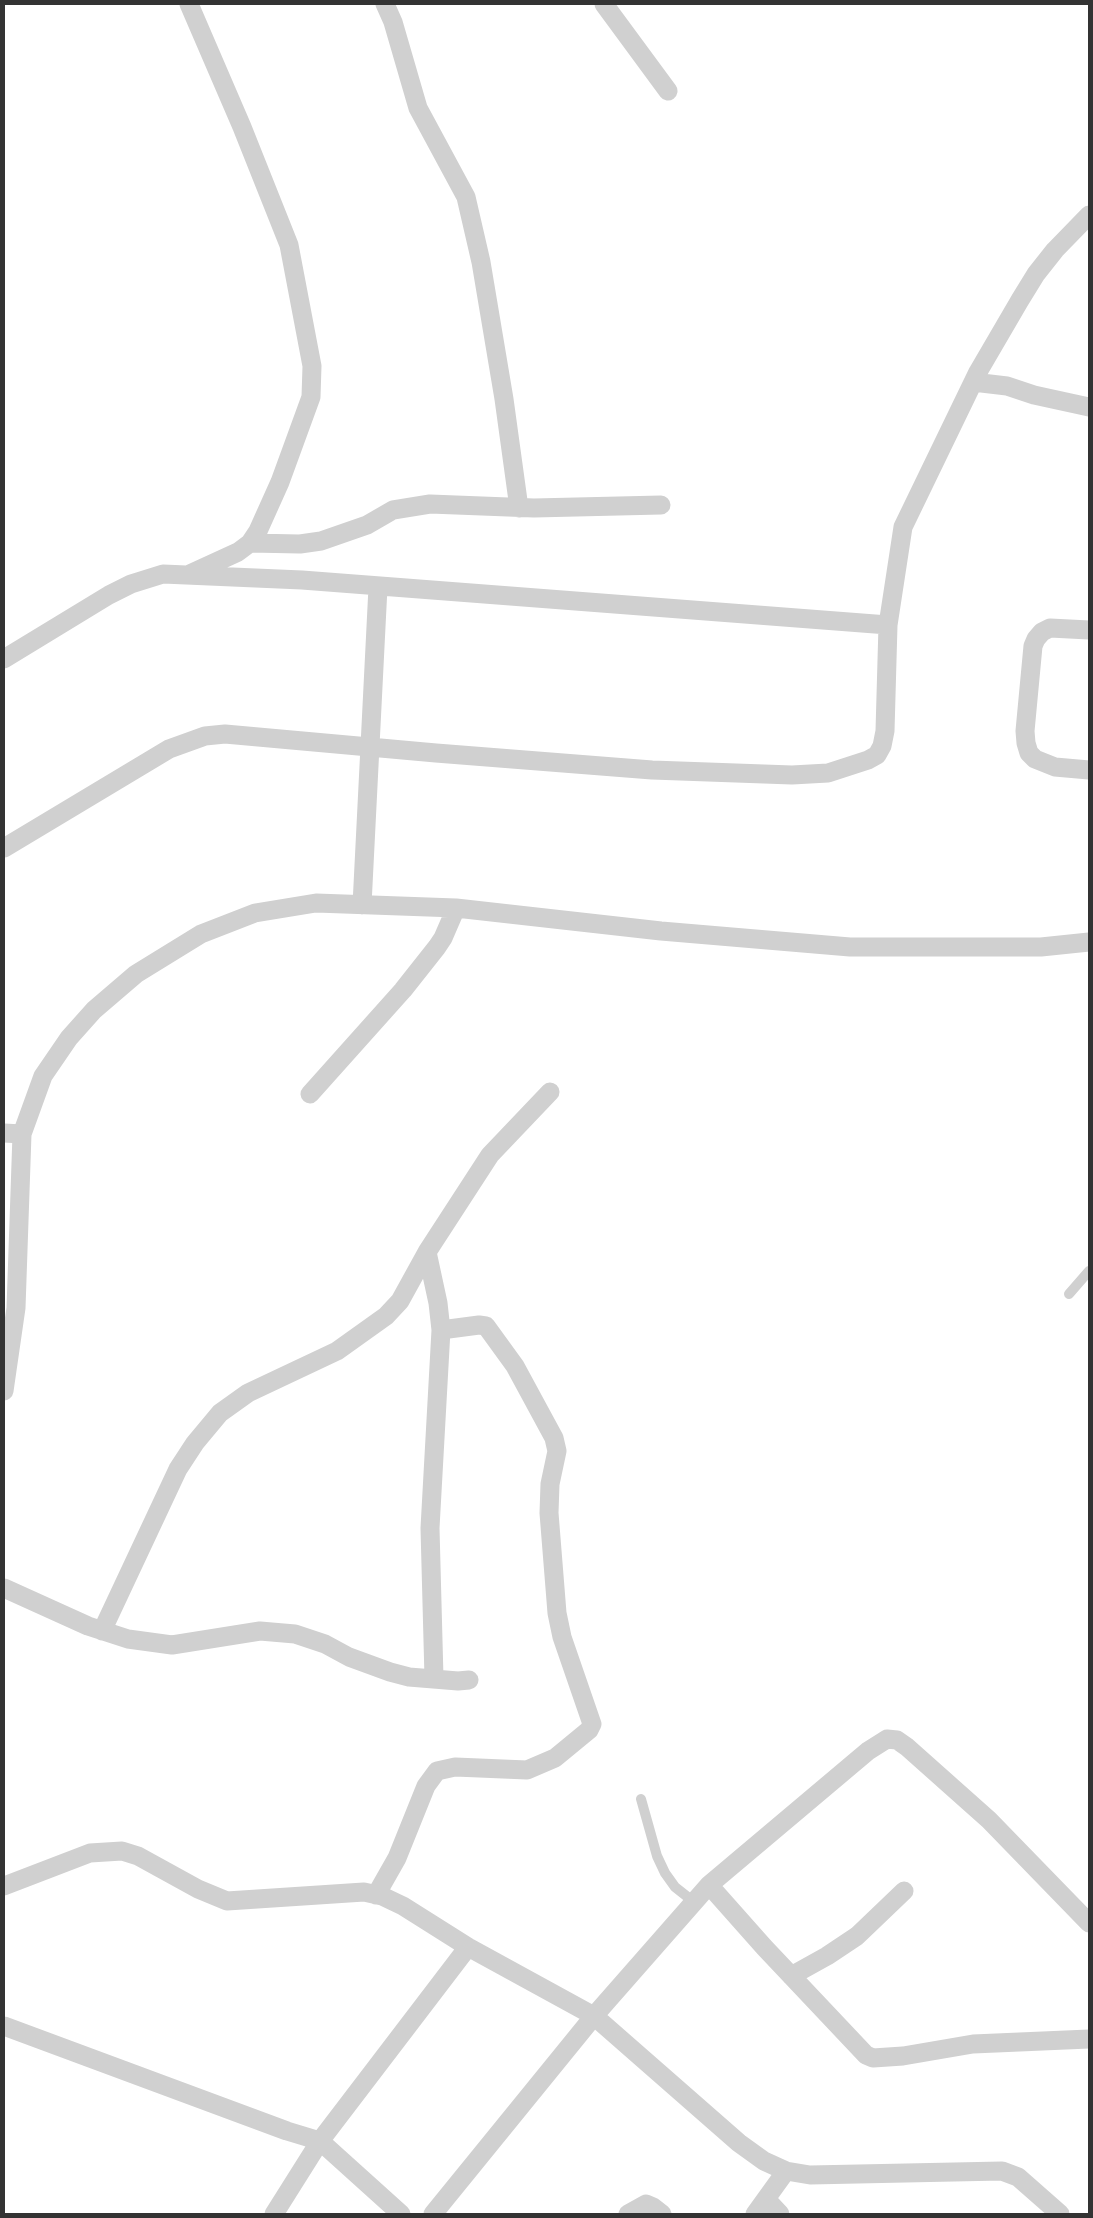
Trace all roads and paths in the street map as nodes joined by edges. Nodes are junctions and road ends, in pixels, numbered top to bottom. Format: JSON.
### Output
{"nodes":[{"id":1,"x":189,"y":4,"type":"edge"},
{"id":2,"x":385,"y":4,"type":"edge"},
{"id":3,"x":604,"y":4,"type":"edge"},
{"id":4,"x":668,"y":91,"type":"dead end"},
{"id":5,"x":1089,"y":214,"type":"edge"},
{"id":6,"x":973,"y":382,"type":"junction"},
{"id":7,"x":1089,"y":407,"type":"edge"},
{"id":8,"x":661,"y":505,"type":"dead end"},
{"id":9,"x":519,"y":508,"type":"junction"},
{"id":10,"x":250,"y":543,"type":"junction"},
{"id":11,"x":190,"y":574,"type":"junction"},
{"id":12,"x":378,"y":587,"type":"junction"},
{"id":13,"x":888,"y":625,"type":"junction"},
{"id":14,"x":1089,"y":630,"type":"edge"},
{"id":15,"x":4,"y":659,"type":"edge"},
{"id":16,"x":369,"y":746,"type":"junction"},
{"id":17,"x":1089,"y":770,"type":"edge"},
{"id":18,"x":4,"y":848,"type":"edge"},
{"id":19,"x":362,"y":905,"type":"junction"},
{"id":20,"x":456,"y":908,"type":"junction"},
{"id":21,"x":1089,"y":942,"type":"edge"},
{"id":22,"x":550,"y":1092,"type":"dead end"},
{"id":23,"x":310,"y":1094,"type":"dead end"},
{"id":24,"x":13,"y":1134,"type":"edge"},
{"id":25,"x":427,"y":1252,"type":"junction"},
{"id":26,"x":1089,"y":1271,"type":"edge"},
{"id":27,"x":1069,"y":1294,"type":"dead end"},
{"id":28,"x":441,"y":1330,"type":"junction"},
{"id":29,"x":4,"y":1391,"type":"edge"},
{"id":30,"x":4,"y":1588,"type":"edge"},
{"id":31,"x":102,"y":1631,"type":"junction"},
{"id":32,"x":434,"y":1678,"type":"junction"},
{"id":33,"x":469,"y":1680,"type":"dead end"},
{"id":34,"x":641,"y":1799,"type":"dead end"},
{"id":35,"x":709,"y":1885,"type":"junction"},
{"id":36,"x":4,"y":1886,"type":"edge"},
{"id":37,"x":904,"y":1891,"type":"dead end"},
{"id":38,"x":376,"y":1895,"type":"junction"},
{"id":39,"x":694,"y":1902,"type":"junction"},
{"id":40,"x":1089,"y":1923,"type":"edge"},
{"id":41,"x":468,"y":1947,"type":"junction"},
{"id":42,"x":791,"y":1976,"type":"junction"},
{"id":43,"x":594,"y":2016,"type":"junction"},
{"id":44,"x":4,"y":2026,"type":"edge"},
{"id":45,"x":1089,"y":2040,"type":"edge"},
{"id":46,"x":320,"y":2141,"type":"junction"},
{"id":47,"x":786,"y":2171,"type":"junction"},
{"id":48,"x":766,"y":2199,"type":"junction"},
{"id":49,"x":274,"y":2214,"type":"edge"},
{"id":50,"x":401,"y":2214,"type":"edge"},
{"id":51,"x":433,"y":2214,"type":"edge"},
{"id":52,"x":628,"y":2214,"type":"edge"},
{"id":53,"x":662,"y":2214,"type":"edge"},
{"id":54,"x":755,"y":2214,"type":"edge"},
{"id":55,"x":780,"y":2214,"type":"edge"},
{"id":56,"x":1060,"y":2214,"type":"edge"}],
"edges":[{"from":1,"to":10,"type":"street"},
{"from":2,"to":9,"type":"street"},
{"from":3,"to":4,"type":"street"},
{"from":5,"to":6,"type":"street"},
{"from":6,"to":7,"type":"street"},
{"from":6,"to":13,"type":"street"},
{"from":8,"to":9,"type":"street"},
{"from":9,"to":10,"type":"street"},
{"from":10,"to":11,"type":"street"},
{"from":11,"to":12,"type":"street"},
{"from":11,"to":15,"type":"street"},
{"from":12,"to":13,"type":"street"},
{"from":12,"to":16,"type":"street"},
{"from":13,"to":16,"type":"street"},
{"from":14,"to":17,"type":"street"},
{"from":16,"to":18,"type":"street"},
{"from":16,"to":19,"type":"street"},
{"from":19,"to":20,"type":"street"},
{"from":19,"to":24,"type":"street"},
{"from":20,"to":21,"type":"street"},
{"from":20,"to":23,"type":"street"},
{"from":22,"to":25,"type":"street"},
{"from":24,"to":29,"type":"street"},
{"from":25,"to":28,"type":"street"},
{"from":25,"to":31,"type":"street"},
{"from":26,"to":27,"type":"lane"},
{"from":28,"to":32,"type":"street"},
{"from":28,"to":38,"type":"street"},
{"from":30,"to":31,"type":"street"},
{"from":31,"to":32,"type":"street"},
{"from":32,"to":33,"type":"street"},
{"from":34,"to":39,"type":"lane"},
{"from":35,"to":39,"type":"street"},
{"from":35,"to":40,"type":"street"},
{"from":35,"to":42,"type":"street"},
{"from":36,"to":38,"type":"street"},
{"from":37,"to":42,"type":"street"},
{"from":38,"to":41,"type":"street"},
{"from":39,"to":43,"type":"street"},
{"from":41,"to":43,"type":"street"},
{"from":41,"to":46,"type":"street"},
{"from":42,"to":45,"type":"street"},
{"from":43,"to":47,"type":"street"},
{"from":43,"to":51,"type":"street"},
{"from":44,"to":46,"type":"street"},
{"from":46,"to":49,"type":"street"},
{"from":46,"to":50,"type":"street"},
{"from":47,"to":48,"type":"street"},
{"from":47,"to":56,"type":"street"},
{"from":48,"to":54,"type":"street"},
{"from":48,"to":55,"type":"street"},
{"from":52,"to":53,"type":"street"}]}
